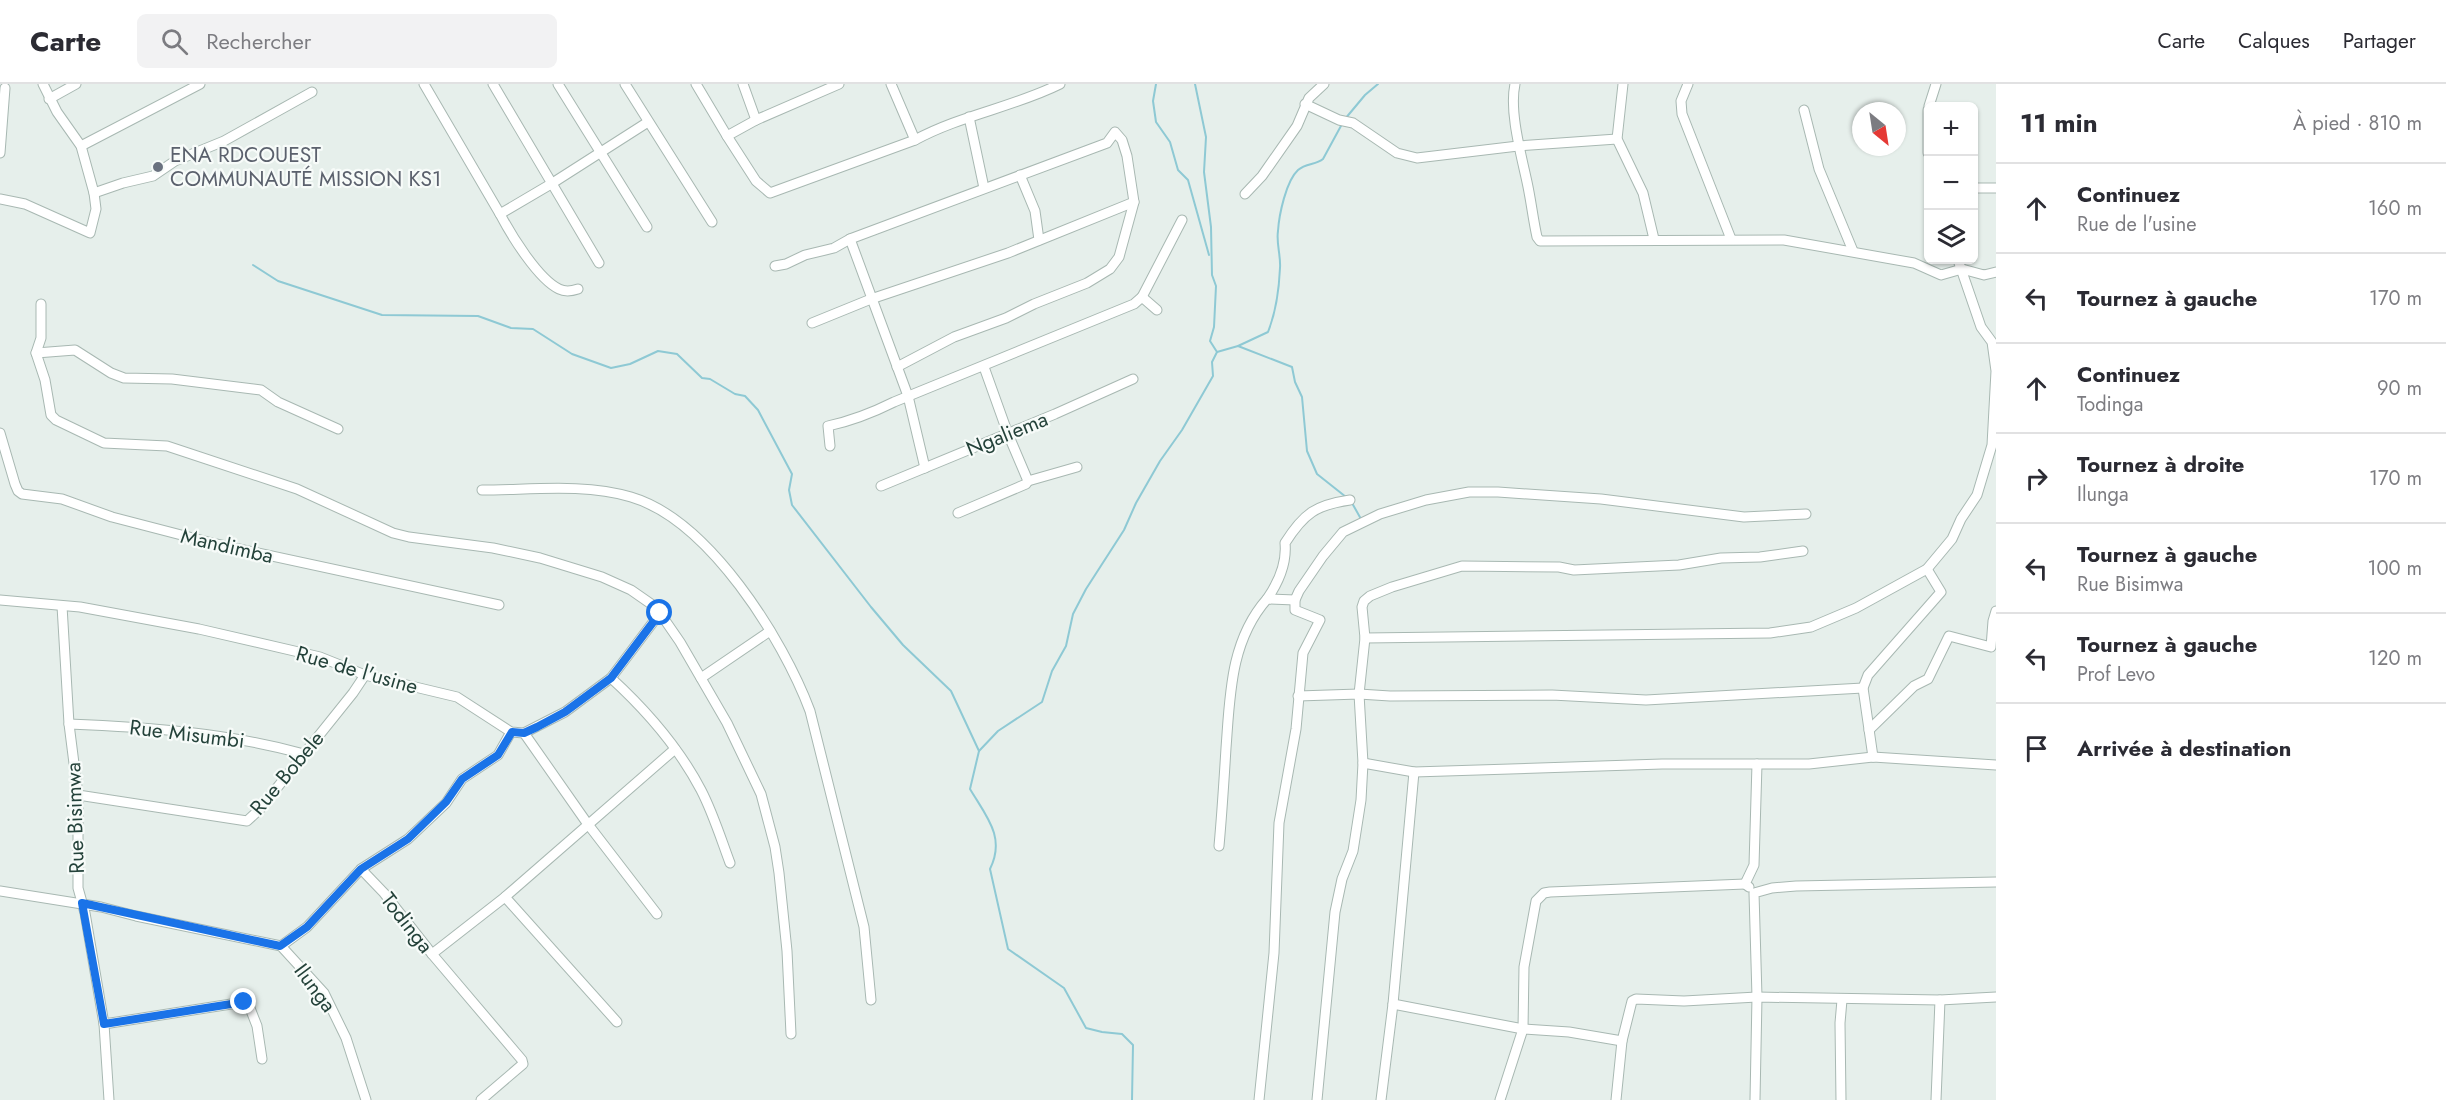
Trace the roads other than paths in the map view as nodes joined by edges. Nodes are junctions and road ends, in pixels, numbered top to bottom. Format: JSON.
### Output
{"nodes":[{"id":1,"x":43,"y":84,"type":"edge"},
{"id":2,"x":76,"y":84,"type":"edge"},
{"id":3,"x":200,"y":84,"type":"edge"},
{"id":4,"x":424,"y":84,"type":"edge"},
{"id":5,"x":493,"y":84,"type":"edge"},
{"id":6,"x":558,"y":84,"type":"edge"},
{"id":7,"x":625,"y":84,"type":"edge"},
{"id":8,"x":696,"y":84,"type":"edge"},
{"id":9,"x":743,"y":84,"type":"edge"},
{"id":10,"x":839,"y":84,"type":"edge"},
{"id":11,"x":891,"y":84,"type":"edge"},
{"id":12,"x":1060,"y":84,"type":"edge"},
{"id":13,"x":1324,"y":84,"type":"edge"},
{"id":14,"x":1515,"y":84,"type":"edge"},
{"id":15,"x":1623,"y":84,"type":"edge"},
{"id":16,"x":1688,"y":84,"type":"edge"},
{"id":17,"x":1936,"y":84,"type":"edge"},
{"id":18,"x":5,"y":88,"type":"dead end"},
{"id":19,"x":312,"y":92,"type":"dead end"},
{"id":20,"x":49,"y":99,"type":"junction"},
{"id":21,"x":1931,"y":102,"type":"edge"},
{"id":22,"x":1305,"y":104,"type":"junction"},
{"id":23,"x":1804,"y":110,"type":"dead end"},
{"id":24,"x":969,"y":117,"type":"junction"},
{"id":25,"x":756,"y":120,"type":"junction"},
{"id":26,"x":648,"y":122,"type":"junction"},
{"id":27,"x":727,"y":136,"type":"junction"},
{"id":28,"x":1617,"y":139,"type":"junction"},
{"id":29,"x":915,"y":140,"type":"junction"},
{"id":30,"x":81,"y":146,"type":"junction"},
{"id":31,"x":1518,"y":146,"type":"junction"},
{"id":32,"x":601,"y":152,"type":"junction"},
{"id":33,"x":0,"y":153,"type":"edge"},
{"id":34,"x":1020,"y":175,"type":"junction"},
{"id":35,"x":552,"y":184,"type":"junction"},
{"id":36,"x":984,"y":188,"type":"junction"},
{"id":37,"x":1978,"y":188,"type":"edge"},
{"id":38,"x":1996,"y":188,"type":"edge"},
{"id":39,"x":94,"y":193,"type":"junction"},
{"id":40,"x":1245,"y":194,"type":"dead end"},
{"id":41,"x":0,"y":199,"type":"edge"},
{"id":42,"x":1134,"y":202,"type":"junction"},
{"id":43,"x":500,"y":214,"type":"junction"},
{"id":44,"x":1182,"y":220,"type":"dead end"},
{"id":45,"x":712,"y":222,"type":"dead end"},
{"id":46,"x":647,"y":227,"type":"dead end"},
{"id":47,"x":850,"y":239,"type":"junction"},
{"id":48,"x":1654,"y":239,"type":"junction"},
{"id":49,"x":1731,"y":239,"type":"junction"},
{"id":50,"x":1039,"y":240,"type":"junction"},
{"id":51,"x":1853,"y":251,"type":"junction"},
{"id":52,"x":599,"y":263,"type":"dead end"},
{"id":53,"x":1960,"y":264,"type":"edge"},
{"id":54,"x":775,"y":266,"type":"dead end"},
{"id":55,"x":1996,"y":272,"type":"edge"},
{"id":56,"x":578,"y":289,"type":"dead end"},
{"id":57,"x":1142,"y":297,"type":"junction"},
{"id":58,"x":871,"y":299,"type":"junction"},
{"id":59,"x":41,"y":304,"type":"dead end"},
{"id":60,"x":1157,"y":310,"type":"dead end"},
{"id":61,"x":812,"y":323,"type":"dead end"},
{"id":62,"x":36,"y":353,"type":"junction"},
{"id":63,"x":897,"y":367,"type":"junction"},
{"id":64,"x":984,"y":367,"type":"junction"},
{"id":65,"x":1133,"y":379,"type":"dead end"},
{"id":66,"x":908,"y":396,"type":"junction"},
{"id":67,"x":338,"y":429,"type":"dead end"},
{"id":68,"x":0,"y":433,"type":"edge"},
{"id":69,"x":1008,"y":434,"type":"junction"},
{"id":70,"x":830,"y":446,"type":"dead end"},
{"id":71,"x":1077,"y":467,"type":"dead end"},
{"id":72,"x":925,"y":468,"type":"junction"},
{"id":73,"x":1028,"y":481,"type":"junction"},
{"id":74,"x":880,"y":486,"type":"dead end"},
{"id":75,"x":482,"y":490,"type":"dead end"},
{"id":76,"x":1350,"y":500,"type":"dead end"},
{"id":77,"x":958,"y":513,"type":"dead end"},
{"id":78,"x":1806,"y":514,"type":"dead end"},
{"id":79,"x":1803,"y":551,"type":"dead end"},
{"id":80,"x":1927,"y":569,"type":"junction"},
{"id":81,"x":1267,"y":599,"type":"junction"},
{"id":82,"x":0,"y":600,"type":"edge"},
{"id":83,"x":1295,"y":600,"type":"junction"},
{"id":84,"x":499,"y":605,"type":"dead end"},
{"id":85,"x":62,"y":606,"type":"junction"},
{"id":86,"x":1996,"y":611,"type":"edge"},
{"id":87,"x":660,"y":613,"type":"junction"},
{"id":88,"x":771,"y":631,"type":"junction"},
{"id":89,"x":1365,"y":638,"type":"junction"},
{"id":90,"x":365,"y":675,"type":"junction"},
{"id":91,"x":611,"y":678,"type":"junction"},
{"id":92,"x":701,"y":678,"type":"junction"},
{"id":93,"x":1863,"y":688,"type":"junction"},
{"id":94,"x":1359,"y":694,"type":"junction"},
{"id":95,"x":1298,"y":696,"type":"junction"},
{"id":96,"x":69,"y":724,"type":"junction"},
{"id":97,"x":1869,"y":730,"type":"junction"},
{"id":98,"x":512,"y":732,"type":"junction"},
{"id":99,"x":524,"y":733,"type":"junction"},
{"id":100,"x":675,"y":749,"type":"junction"},
{"id":101,"x":304,"y":754,"type":"junction"},
{"id":102,"x":1873,"y":757,"type":"junction"},
{"id":103,"x":1363,"y":763,"type":"junction"},
{"id":104,"x":1757,"y":764,"type":"junction"},
{"id":105,"x":1996,"y":765,"type":"edge"},
{"id":106,"x":1414,"y":772,"type":"junction"},
{"id":107,"x":78,"y":795,"type":"junction"},
{"id":108,"x":587,"y":824,"type":"junction"},
{"id":109,"x":1220,"y":846,"type":"dead end"},
{"id":110,"x":730,"y":863,"type":"dead end"},
{"id":111,"x":361,"y":869,"type":"junction"},
{"id":112,"x":1996,"y":882,"type":"edge"},
{"id":113,"x":1745,"y":884,"type":"junction"},
{"id":114,"x":0,"y":891,"type":"edge"},
{"id":115,"x":1754,"y":893,"type":"junction"},
{"id":116,"x":505,"y":897,"type":"junction"},
{"id":117,"x":82,"y":903,"type":"junction"},
{"id":118,"x":657,"y":914,"type":"dead end"},
{"id":119,"x":280,"y":946,"type":"junction"},
{"id":120,"x":432,"y":954,"type":"junction"},
{"id":121,"x":1996,"y":997,"type":"edge"},
{"id":122,"x":1757,"y":998,"type":"junction"},
{"id":123,"x":1940,"y":999,"type":"junction"},
{"id":124,"x":871,"y":1000,"type":"dead end"},
{"id":125,"x":1842,"y":1000,"type":"junction"},
{"id":126,"x":1393,"y":1004,"type":"junction"},
{"id":127,"x":616,"y":1022,"type":"dead end"},
{"id":128,"x":104,"y":1024,"type":"junction"},
{"id":129,"x":1523,"y":1029,"type":"junction"},
{"id":130,"x":791,"y":1034,"type":"dead end"},
{"id":131,"x":1622,"y":1041,"type":"junction"},
{"id":132,"x":262,"y":1059,"type":"dead end"},
{"id":133,"x":109,"y":1100,"type":"edge"},
{"id":134,"x":366,"y":1100,"type":"edge"},
{"id":135,"x":481,"y":1100,"type":"edge"},
{"id":136,"x":1259,"y":1100,"type":"edge"},
{"id":137,"x":1317,"y":1100,"type":"edge"},
{"id":138,"x":1381,"y":1100,"type":"edge"},
{"id":139,"x":1500,"y":1100,"type":"edge"},
{"id":140,"x":1616,"y":1100,"type":"edge"},
{"id":141,"x":1755,"y":1100,"type":"edge"},
{"id":142,"x":1841,"y":1100,"type":"edge"},
{"id":143,"x":1936,"y":1100,"type":"edge"}],
"edges":[{"from":1,"to":20,"type":"street"},
{"from":2,"to":20,"type":"street"},
{"from":3,"to":30,"type":"street"},
{"from":4,"to":43,"type":"street"},
{"from":5,"to":35,"type":"street"},
{"from":6,"to":32,"type":"street"},
{"from":7,"to":26,"type":"street"},
{"from":8,"to":27,"type":"street"},
{"from":9,"to":25,"type":"street"},
{"from":10,"to":25,"type":"street"},
{"from":11,"to":29,"type":"street"},
{"from":12,"to":24,"type":"street"},
{"from":13,"to":22,"type":"street"},
{"from":14,"to":31,"type":"street"},
{"from":15,"to":28,"type":"street"},
{"from":16,"to":49,"type":"street"},
{"from":17,"to":21,"type":"street"},
{"from":18,"to":33,"type":"street"},
{"from":19,"to":39,"type":"street"},
{"from":20,"to":30,"type":"street"},
{"from":22,"to":31,"type":"street"},
{"from":22,"to":40,"type":"street"},
{"from":23,"to":51,"type":"street"},
{"from":24,"to":29,"type":"street"},
{"from":24,"to":36,"type":"street"},
{"from":25,"to":27,"type":"street"},
{"from":26,"to":32,"type":"street"},
{"from":26,"to":45,"type":"street"},
{"from":27,"to":29,"type":"street"},
{"from":28,"to":31,"type":"street"},
{"from":28,"to":48,"type":"street"},
{"from":30,"to":39,"type":"street"},
{"from":31,"to":48,"type":"street"},
{"from":32,"to":35,"type":"street"},
{"from":32,"to":46,"type":"street"},
{"from":34,"to":36,"type":"street"},
{"from":34,"to":42,"type":"street"},
{"from":34,"to":50,"type":"street"},
{"from":35,"to":43,"type":"street"},
{"from":35,"to":52,"type":"street"},
{"from":36,"to":47,"type":"street"},
{"from":37,"to":38,"type":"street"},
{"from":39,"to":41,"type":"street"},
{"from":42,"to":50,"type":"street"},
{"from":42,"to":63,"type":"street"},
{"from":43,"to":56,"type":"street"},
{"from":44,"to":57,"type":"street"},
{"from":47,"to":54,"type":"street"},
{"from":47,"to":58,"type":"street"},
{"from":48,"to":49,"type":"street"},
{"from":49,"to":51,"type":"street"},
{"from":50,"to":58,"type":"street"},
{"from":51,"to":53,"type":"street"},
{"from":53,"to":55,"type":"street"},
{"from":53,"to":80,"type":"street"},
{"from":57,"to":60,"type":"street"},
{"from":57,"to":64,"type":"street"},
{"from":58,"to":61,"type":"street"},
{"from":58,"to":63,"type":"street"},
{"from":59,"to":62,"type":"street"},
{"from":62,"to":67,"type":"street"},
{"from":62,"to":87,"type":"street"},
{"from":63,"to":66,"type":"street"},
{"from":64,"to":66,"type":"street"},
{"from":64,"to":69,"type":"street"},
{"from":65,"to":69,"type":"street","name":"Ngaliema"},
{"from":66,"to":70,"type":"street"},
{"from":66,"to":72,"type":"street"},
{"from":68,"to":84,"type":"street","name":"Mandimba"},
{"from":69,"to":72,"type":"street","name":"Ngaliema"},
{"from":69,"to":73,"type":"street"},
{"from":71,"to":73,"type":"street"},
{"from":72,"to":74,"type":"street","name":"Ngaliema"},
{"from":73,"to":77,"type":"street"},
{"from":75,"to":88,"type":"street"},
{"from":76,"to":81,"type":"street"},
{"from":78,"to":83,"type":"street"},
{"from":79,"to":89,"type":"street"},
{"from":80,"to":89,"type":"street"},
{"from":80,"to":93,"type":"street"},
{"from":81,"to":83,"type":"street"},
{"from":81,"to":109,"type":"street"},
{"from":82,"to":85,"type":"street","name":"Rue de l'usine"},
{"from":83,"to":95,"type":"street"},
{"from":85,"to":90,"type":"street","name":"Rue de l'usine"},
{"from":85,"to":96,"type":"street","name":"Rue Bisimwa"},
{"from":86,"to":97,"type":"street"},
{"from":87,"to":91,"type":"street"},
{"from":87,"to":92,"type":"street"},
{"from":88,"to":92,"type":"street"},
{"from":88,"to":124,"type":"street"},
{"from":89,"to":94,"type":"street"},
{"from":90,"to":98,"type":"street","name":"Rue de l'usine"},
{"from":90,"to":101,"type":"street","name":"Rue Bobele"},
{"from":91,"to":99,"type":"street"},
{"from":91,"to":100,"type":"street"},
{"from":92,"to":130,"type":"street"},
{"from":93,"to":94,"type":"street"},
{"from":93,"to":97,"type":"street"},
{"from":94,"to":95,"type":"street"},
{"from":94,"to":103,"type":"street"},
{"from":95,"to":136,"type":"street"},
{"from":96,"to":101,"type":"street","name":"Rue Misumbi"},
{"from":96,"to":107,"type":"street","name":"Rue Bisimwa"},
{"from":97,"to":102,"type":"street"},
{"from":98,"to":99,"type":"street","name":"Rue de l'usine"},
{"from":98,"to":111,"type":"street"},
{"from":99,"to":108,"type":"street"},
{"from":100,"to":108,"type":"street"},
{"from":100,"to":110,"type":"street"},
{"from":101,"to":107,"type":"street","name":"Rue Bobele"},
{"from":102,"to":104,"type":"street"},
{"from":102,"to":105,"type":"street"},
{"from":103,"to":106,"type":"street"},
{"from":103,"to":137,"type":"street"},
{"from":104,"to":106,"type":"street"},
{"from":104,"to":113,"type":"street"},
{"from":106,"to":126,"type":"street"},
{"from":107,"to":117,"type":"street","name":"Rue Bisimwa"},
{"from":108,"to":116,"type":"street"},
{"from":108,"to":118,"type":"street"},
{"from":111,"to":119,"type":"street"},
{"from":111,"to":120,"type":"street","name":"Todinga"},
{"from":112,"to":115,"type":"street"},
{"from":113,"to":115,"type":"street"},
{"from":113,"to":129,"type":"street"},
{"from":114,"to":117,"type":"street","name":"Ilunga"},
{"from":115,"to":122,"type":"street"},
{"from":116,"to":120,"type":"street"},
{"from":116,"to":127,"type":"street"},
{"from":117,"to":119,"type":"street","name":"Ilunga"},
{"from":117,"to":128,"type":"street","name":"Rue Bisimwa"},
{"from":119,"to":134,"type":"street","name":"Ilunga"},
{"from":120,"to":135,"type":"street","name":"Todinga"},
{"from":121,"to":123,"type":"street"},
{"from":122,"to":125,"type":"street"},
{"from":122,"to":131,"type":"street"},
{"from":122,"to":141,"type":"street"},
{"from":123,"to":125,"type":"street"},
{"from":123,"to":143,"type":"street"},
{"from":125,"to":142,"type":"street"},
{"from":126,"to":129,"type":"street"},
{"from":126,"to":138,"type":"street"},
{"from":128,"to":132,"type":"street"},
{"from":128,"to":133,"type":"street","name":"Rue Bisimwa"},
{"from":129,"to":131,"type":"street"},
{"from":129,"to":139,"type":"street"},
{"from":131,"to":140,"type":"street"}]}
